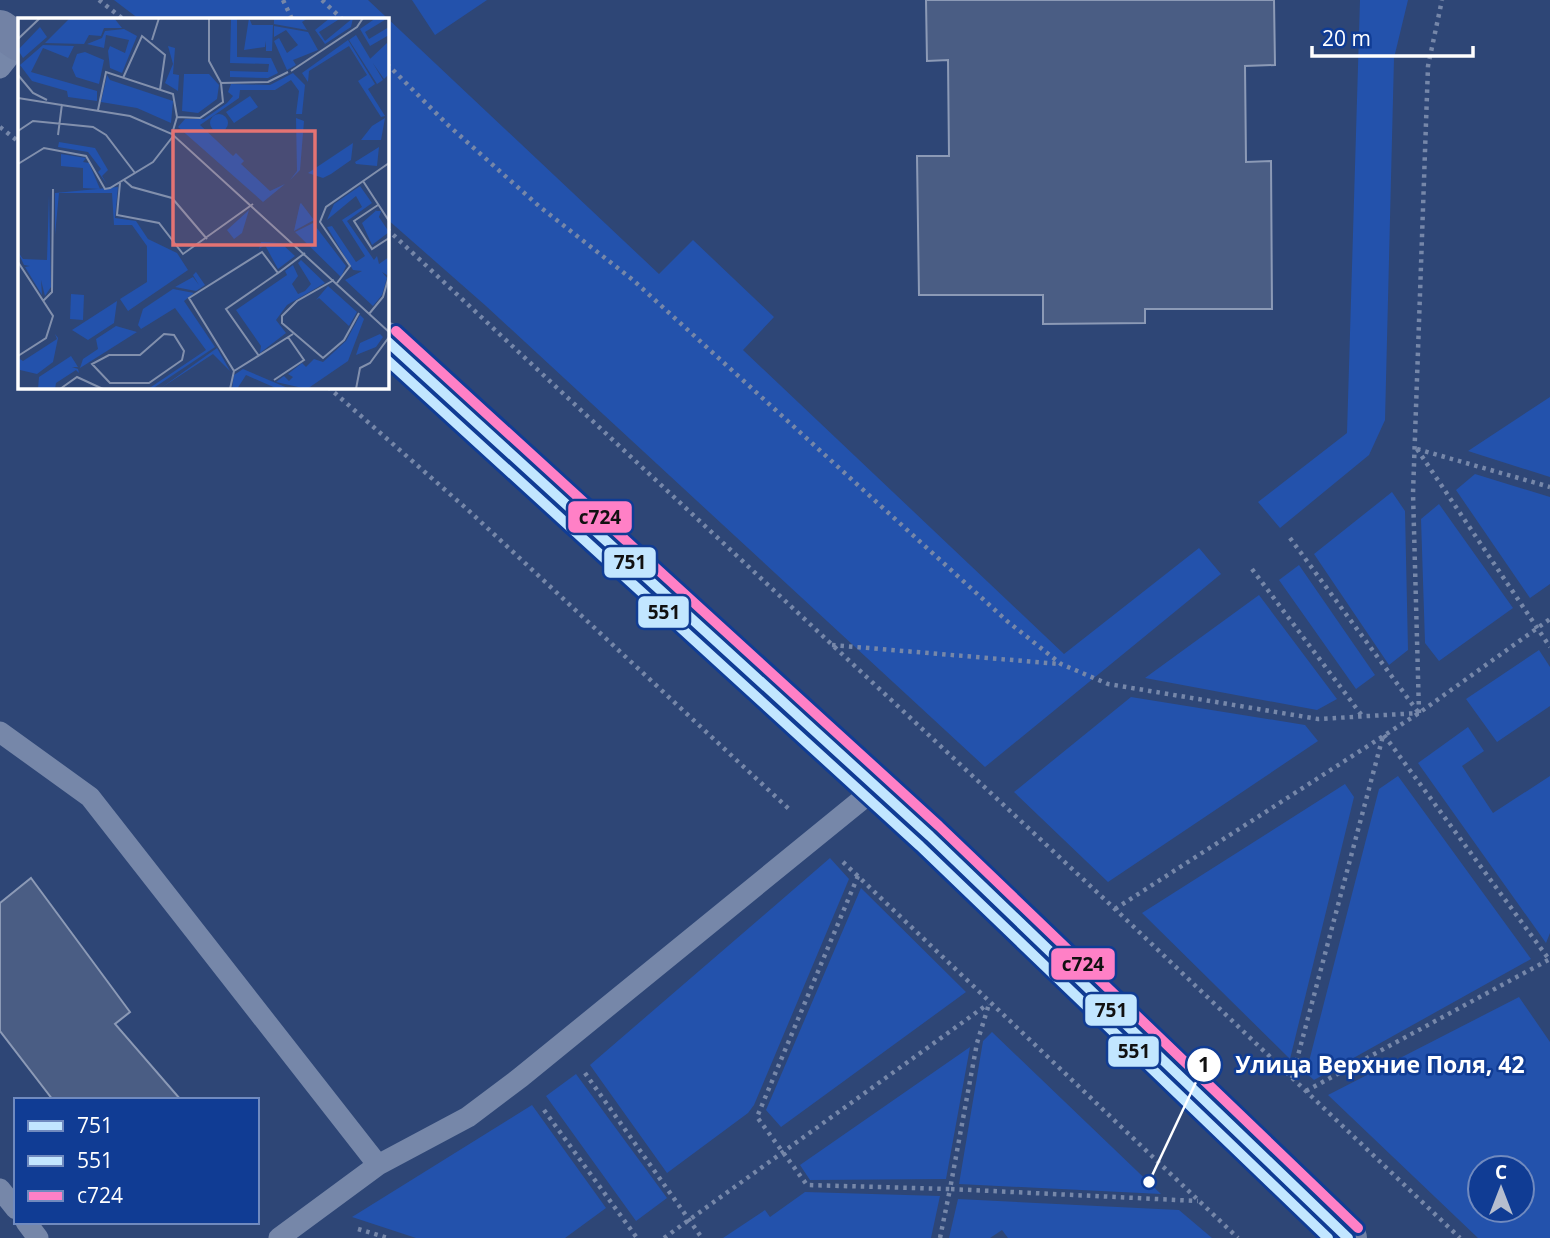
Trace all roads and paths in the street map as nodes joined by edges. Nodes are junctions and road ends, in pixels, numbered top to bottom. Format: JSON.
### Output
{"nodes":[{"id":1,"x":99,"y":0,"type":"edge"},
{"id":2,"x":283,"y":0,"type":"edge"},
{"id":3,"x":322,"y":0,"type":"edge"},
{"id":4,"x":1442,"y":0,"type":"edge"},
{"id":5,"x":122,"y":18,"type":"edge"},
{"id":6,"x":292,"y":18,"type":"edge"},
{"id":7,"x":340,"y":18,"type":"edge"},
{"id":8,"x":0,"y":29,"type":"edge"},
{"id":9,"x":18,"y":42,"type":"edge"},
{"id":10,"x":18,"y":44,"type":"edge"},
{"id":11,"x":388,"y":65,"type":"edge"},
{"id":12,"x":0,"y":68,"type":"edge"},
{"id":13,"x":0,"y":127,"type":"edge"},
{"id":14,"x":18,"y":141,"type":"edge"},
{"id":15,"x":388,"y":230,"type":"edge"},
{"id":16,"x":388,"y":342,"type":"edge"},
{"id":17,"x":329,"y":388,"type":"edge"},
{"id":18,"x":1416,"y":449,"type":"junction"},
{"id":19,"x":1550,"y":487,"type":"edge"},
{"id":20,"x":1290,"y":538,"type":"dead end"},
{"id":21,"x":1252,"y":569,"type":"dead end"},
{"id":22,"x":1550,"y":619,"type":"edge"},
{"id":23,"x":1538,"y":628,"type":"junction"},
{"id":24,"x":832,"y":645,"type":"junction"},
{"id":25,"x":1550,"y":647,"type":"edge"},
{"id":26,"x":1061,"y":664,"type":"junction"},
{"id":27,"x":1419,"y":713,"type":"junction"},
{"id":28,"x":1363,"y":717,"type":"junction"},
{"id":29,"x":0,"y":732,"type":"edge"},
{"id":30,"x":1383,"y":735,"type":"junction"},
{"id":31,"x":876,"y":788,"type":"junction"},
{"id":32,"x":815,"y":835,"type":"junction"},
{"id":33,"x":858,"y":876,"type":"junction"},
{"id":34,"x":1115,"y":909,"type":"junction"},
{"id":35,"x":1549,"y":958,"type":"edge"},
{"id":36,"x":989,"y":1004,"type":"junction"},
{"id":37,"x":565,"y":1043,"type":"junction"},
{"id":38,"x":521,"y":1077,"type":"junction"},
{"id":39,"x":1292,"y":1078,"type":"junction"},
{"id":40,"x":1306,"y":1091,"type":"junction"},
{"id":41,"x":782,"y":1153,"type":"junction"},
{"id":42,"x":378,"y":1165,"type":"junction"},
{"id":43,"x":0,"y":1189,"type":"edge"},
{"id":44,"x":950,"y":1189,"type":"junction"},
{"id":45,"x":1199,"y":1201,"type":"junction"},
{"id":46,"x":14,"y":1206,"type":"edge"},
{"id":47,"x":690,"y":1220,"type":"junction"},
{"id":48,"x":279,"y":1238,"type":"edge"},
{"id":49,"x":637,"y":1238,"type":"edge"},
{"id":50,"x":664,"y":1238,"type":"edge"},
{"id":51,"x":702,"y":1238,"type":"edge"},
{"id":52,"x":940,"y":1238,"type":"edge"},
{"id":53,"x":1238,"y":1238,"type":"edge"},
{"id":54,"x":1348,"y":1238,"type":"edge"},
{"id":55,"x":1460,"y":1238,"type":"edge"}],
"edges":[{"from":1,"to":5,"type":"path"},
{"from":2,"to":6,"type":"path"},
{"from":3,"to":7,"type":"path"},
{"from":4,"to":18,"type":"path"},
{"from":8,"to":9,"type":"street"},
{"from":10,"to":12,"type":"lane"},
{"from":11,"to":26,"type":"path"},
{"from":13,"to":14,"type":"path"},
{"from":15,"to":24,"type":"path"},
{"from":16,"to":31,"type":"street"},
{"from":17,"to":32,"type":"path"},
{"from":18,"to":19,"type":"path"},
{"from":18,"to":23,"type":"path"},
{"from":18,"to":27,"type":"path"},
{"from":20,"to":27,"type":"path"},
{"from":21,"to":28,"type":"path"},
{"from":22,"to":23,"type":"path"},
{"from":23,"to":25,"type":"path"},
{"from":23,"to":27,"type":"path"},
{"from":24,"to":26,"type":"path"},
{"from":24,"to":34,"type":"path"},
{"from":26,"to":28,"type":"path"},
{"from":27,"to":28,"type":"path"},
{"from":27,"to":30,"type":"path"},
{"from":29,"to":42,"type":"lane"},
{"from":30,"to":34,"type":"path"},
{"from":30,"to":35,"type":"path"},
{"from":30,"to":39,"type":"path"},
{"from":31,"to":32,"type":"lane"},
{"from":31,"to":54,"type":"street"},
{"from":32,"to":33,"type":"path"},
{"from":32,"to":37,"type":"lane"},
{"from":33,"to":36,"type":"path"},
{"from":33,"to":41,"type":"path"},
{"from":34,"to":39,"type":"path"},
{"from":35,"to":40,"type":"path"},
{"from":36,"to":41,"type":"path"},
{"from":36,"to":44,"type":"path"},
{"from":36,"to":45,"type":"path"},
{"from":37,"to":38,"type":"lane"},
{"from":37,"to":47,"type":"path"},
{"from":38,"to":42,"type":"lane"},
{"from":38,"to":49,"type":"path"},
{"from":39,"to":40,"type":"path"},
{"from":40,"to":55,"type":"path"},
{"from":41,"to":44,"type":"path"},
{"from":41,"to":47,"type":"path"},
{"from":42,"to":48,"type":"lane"},
{"from":43,"to":46,"type":"lane"},
{"from":44,"to":45,"type":"path"},
{"from":44,"to":52,"type":"path"},
{"from":45,"to":53,"type":"path"},
{"from":47,"to":50,"type":"path"},
{"from":47,"to":51,"type":"path"}]}
